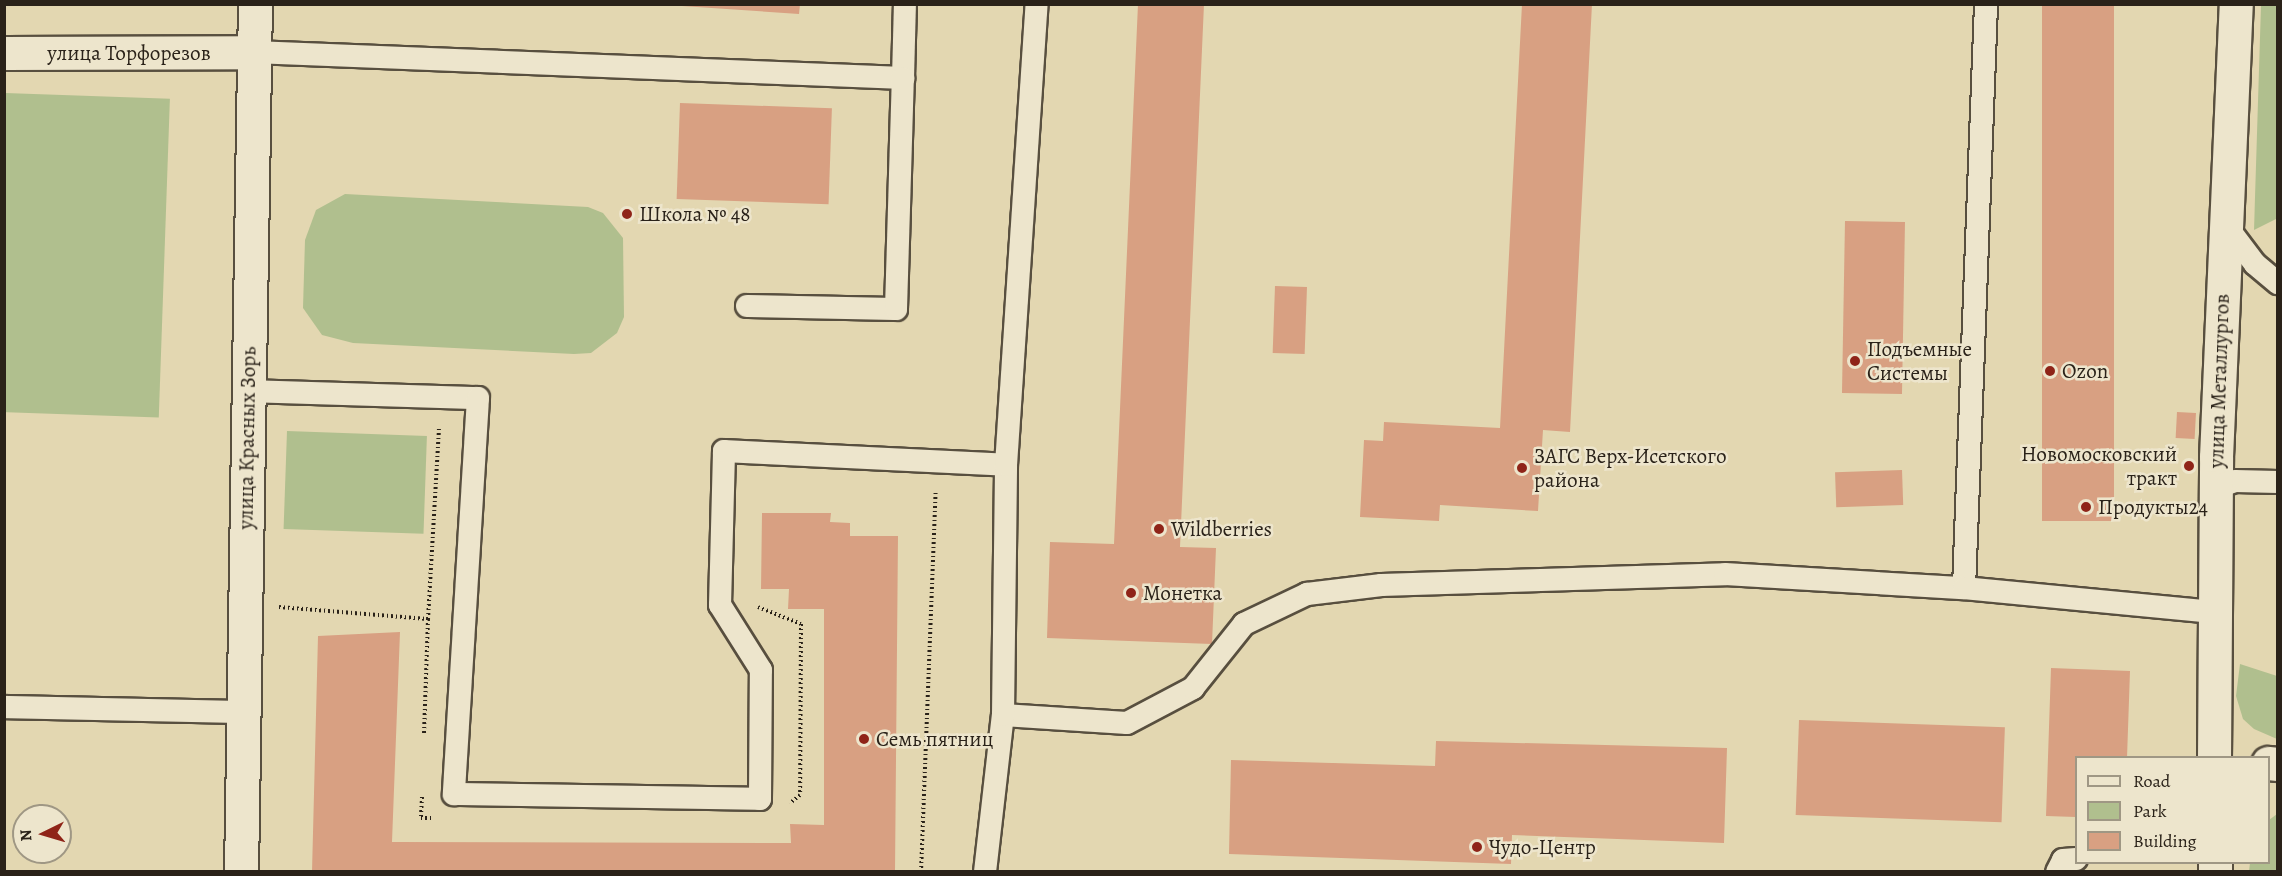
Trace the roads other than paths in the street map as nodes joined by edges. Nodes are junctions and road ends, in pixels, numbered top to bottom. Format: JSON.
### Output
{"nodes":[{"id":1,"x":255,"y":4,"type":"edge"},
{"id":2,"x":905,"y":4,"type":"edge"},
{"id":3,"x":1037,"y":4,"type":"edge"},
{"id":4,"x":1986,"y":4,"type":"edge"},
{"id":5,"x":2236,"y":4,"type":"edge"},
{"id":6,"x":253,"y":52,"type":"junction"},
{"id":7,"x":4,"y":53,"type":"edge"},
{"id":8,"x":903,"y":78,"type":"junction"},
{"id":9,"x":2227,"y":228,"type":"junction"},
{"id":10,"x":2277,"y":283,"type":"edge"},
{"id":11,"x":747,"y":306,"type":"dead end"},
{"id":12,"x":249,"y":391,"type":"junction"},
{"id":13,"x":1006,"y":465,"type":"junction"},
{"id":14,"x":2277,"y":482,"type":"edge"},
{"id":15,"x":2215,"y":488,"type":"junction"},
{"id":16,"x":1964,"y":588,"type":"junction"},
{"id":17,"x":2213,"y":612,"type":"junction"},
{"id":18,"x":4,"y":707,"type":"edge"},
{"id":19,"x":241,"y":712,"type":"junction"},
{"id":20,"x":1003,"y":715,"type":"junction"},
{"id":21,"x":2214,"y":756,"type":"edge"},
{"id":22,"x":2075,"y":859,"type":"edge"},
{"id":23,"x":241,"y":872,"type":"edge"},
{"id":24,"x":985,"y":872,"type":"edge"},
{"id":25,"x":2057,"y":872,"type":"edge"}],
"edges":[{"from":1,"to":6,"type":"street","name":"улица Красных Зорь"},
{"from":2,"to":8,"type":"lane"},
{"from":3,"to":13,"type":"lane"},
{"from":4,"to":16,"type":"lane"},
{"from":5,"to":9,"type":"street","name":"улица Металлургов"},
{"from":6,"to":7,"type":"street","name":"улица Торфорезов"},
{"from":6,"to":8,"type":"lane"},
{"from":6,"to":12,"type":"street","name":"улица Красных Зорь"},
{"from":8,"to":11,"type":"lane"},
{"from":9,"to":10,"type":"lane"},
{"from":9,"to":15,"type":"street","name":"улица Металлургов"},
{"from":12,"to":13,"type":"lane"},
{"from":12,"to":19,"type":"street","name":"улица Красных Зорь"},
{"from":13,"to":20,"type":"lane"},
{"from":14,"to":15,"type":"lane"},
{"from":15,"to":17,"type":"street","name":"улица Металлургов"},
{"from":16,"to":17,"type":"lane"},
{"from":16,"to":20,"type":"lane"},
{"from":17,"to":21,"type":"street","name":"улица Металлургов"},
{"from":18,"to":19,"type":"lane"},
{"from":19,"to":23,"type":"street","name":"улица Красных Зорь"},
{"from":20,"to":24,"type":"lane"},
{"from":22,"to":25,"type":"lane"}]}
